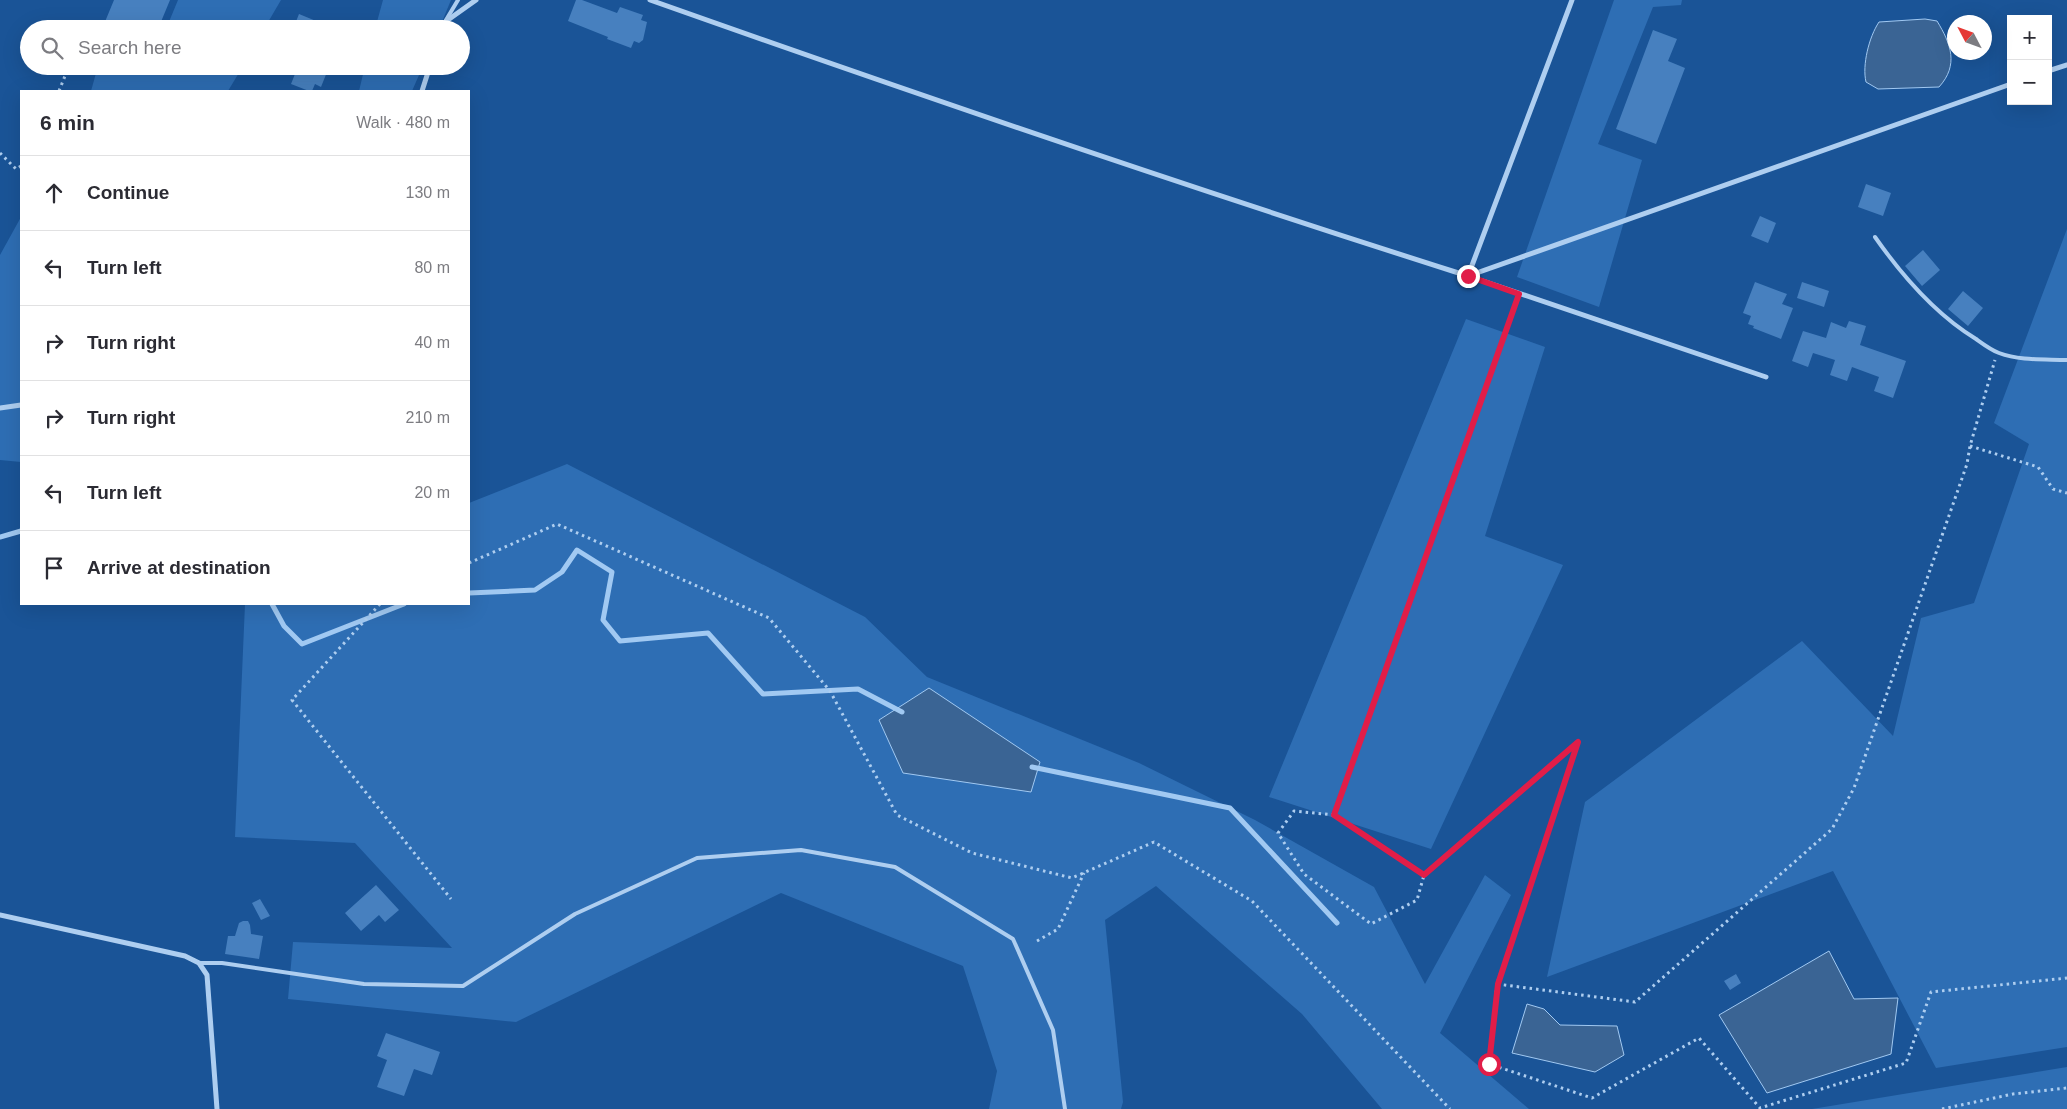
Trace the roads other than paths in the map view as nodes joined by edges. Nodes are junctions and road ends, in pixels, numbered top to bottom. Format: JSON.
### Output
{"nodes":[{"id":1,"x":458,"y":0,"type":"edge"},
{"id":2,"x":476,"y":0,"type":"edge"},
{"id":3,"x":650,"y":0,"type":"edge"},
{"id":4,"x":1572,"y":0,"type":"edge"},
{"id":5,"x":446,"y":20,"type":"edge"},
{"id":6,"x":448,"y":20,"type":"edge"},
{"id":7,"x":2067,"y":64,"type":"edge"},
{"id":8,"x":2052,"y":70,"type":"edge"},
{"id":9,"x":427,"y":75,"type":"edge"},
{"id":10,"x":2007,"y":85,"type":"edge"},
{"id":11,"x":422,"y":90,"type":"edge"},
{"id":12,"x":1875,"y":237,"type":"dead end"},
{"id":13,"x":1468,"y":276,"type":"junction"},
{"id":14,"x":2067,"y":360,"type":"edge"},
{"id":15,"x":1766,"y":377,"type":"dead end"},
{"id":16,"x":20,"y":405,"type":"edge"},
{"id":17,"x":0,"y":408,"type":"edge"},
{"id":18,"x":0,"y":915,"type":"edge"},
{"id":19,"x":199,"y":963,"type":"junction"},
{"id":20,"x":216,"y":1109,"type":"edge"},
{"id":21,"x":1065,"y":1109,"type":"edge"}],
"edges":[{"from":1,"to":5,"type":"lane"},
{"from":2,"to":6,"type":"street"},
{"from":3,"to":13,"type":"street"},
{"from":4,"to":13,"type":"street"},
{"from":7,"to":8,"type":"street"},
{"from":9,"to":11,"type":"street"},
{"from":10,"to":13,"type":"street"},
{"from":12,"to":14,"type":"lane"},
{"from":13,"to":15,"type":"street"},
{"from":16,"to":17,"type":"street"},
{"from":18,"to":19,"type":"street"},
{"from":19,"to":20,"type":"street"},
{"from":19,"to":21,"type":"lane"}]}
